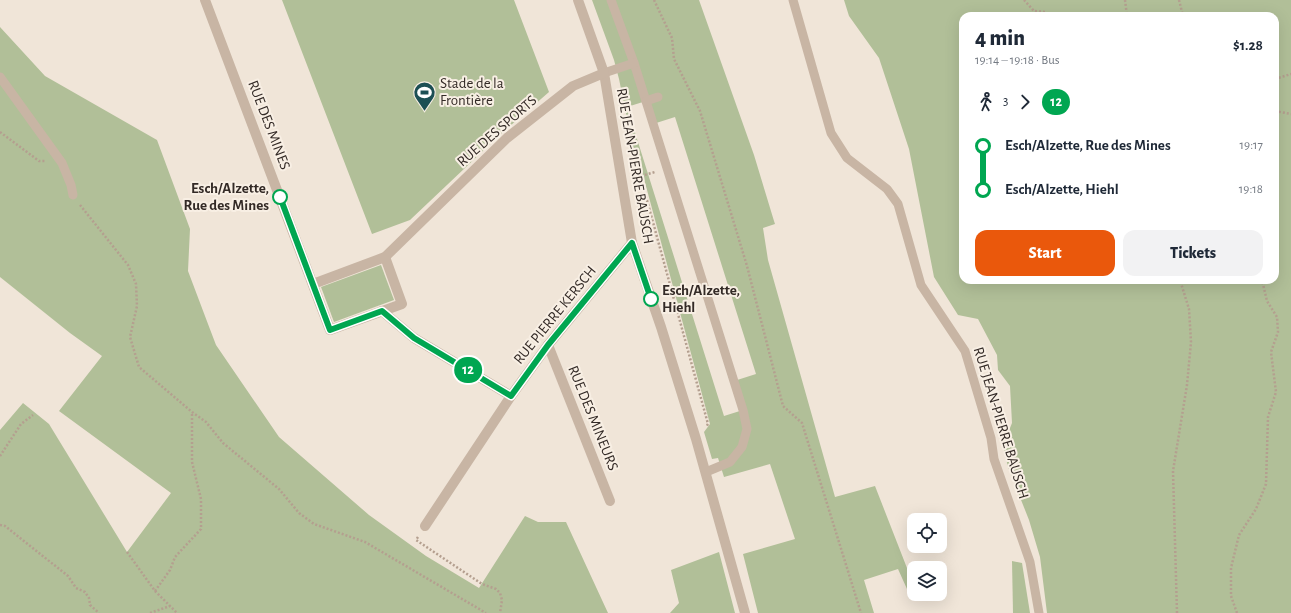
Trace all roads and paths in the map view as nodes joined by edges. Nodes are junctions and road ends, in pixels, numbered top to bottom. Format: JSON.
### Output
{"nodes":[{"id":1,"x":205,"y":0,"type":"edge"},
{"id":2,"x":578,"y":0,"type":"edge"},
{"id":3,"x":611,"y":0,"type":"edge"},
{"id":4,"x":654,"y":0,"type":"edge"},
{"id":5,"x":792,"y":0,"type":"edge"},
{"id":6,"x":1024,"y":0,"type":"edge"},
{"id":7,"x":1126,"y":0,"type":"edge"},
{"id":8,"x":1179,"y":0,"type":"edge"},
{"id":9,"x":1034,"y":11,"type":"joint"},
{"id":10,"x":1045,"y":12,"type":"dead end"},
{"id":11,"x":1127,"y":12,"type":"edge"},
{"id":12,"x":1182,"y":12,"type":"edge"},
{"id":13,"x":634,"y":63,"type":"junction"},
{"id":14,"x":604,"y":73,"type":"junction"},
{"id":15,"x":1291,"y":74,"type":"edge"},
{"id":16,"x":0,"y":77,"type":"edge"},
{"id":17,"x":1279,"y":78,"type":"edge"},
{"id":18,"x":658,"y":97,"type":"dead end"},
{"id":19,"x":646,"y":101,"type":"junction"},
{"id":20,"x":1279,"y":112,"type":"edge"},
{"id":21,"x":1291,"y":114,"type":"edge"},
{"id":22,"x":0,"y":132,"type":"edge"},
{"id":23,"x":62,"y":163,"type":"junction"},
{"id":24,"x":620,"y":179,"type":"junction"},
{"id":25,"x":73,"y":195,"type":"joint"},
{"id":26,"x":632,"y":243,"type":"junction"},
{"id":27,"x":385,"y":257,"type":"junction"},
{"id":28,"x":313,"y":284,"type":"junction"},
{"id":29,"x":1181,"y":284,"type":"edge"},
{"id":30,"x":1263,"y":284,"type":"edge"},
{"id":31,"x":382,"y":311,"type":"junction"},
{"id":32,"x":548,"y":345,"type":"junction"},
{"id":33,"x":511,"y":396,"type":"junction"},
{"id":34,"x":192,"y":412,"type":"junction"},
{"id":35,"x":33,"y":415,"type":"dead end"},
{"id":36,"x":702,"y":432,"type":"dead end"},
{"id":37,"x":0,"y":456,"type":"edge"},
{"id":38,"x":706,"y":472,"type":"junction"},
{"id":39,"x":610,"y":501,"type":"dead end"},
{"id":40,"x":0,"y":525,"type":"edge"},
{"id":41,"x":424,"y":526,"type":"joint"},
{"id":42,"x":128,"y":552,"type":"dead end"},
{"id":43,"x":155,"y":591,"type":"junction"},
{"id":44,"x":170,"y":606,"type":"junction"},
{"id":45,"x":99,"y":613,"type":"edge"},
{"id":46,"x":150,"y":613,"type":"edge"},
{"id":47,"x":177,"y":613,"type":"edge"},
{"id":48,"x":486,"y":613,"type":"edge"},
{"id":49,"x":500,"y":613,"type":"edge"},
{"id":50,"x":745,"y":613,"type":"edge"},
{"id":51,"x":861,"y":613,"type":"edge"},
{"id":52,"x":1039,"y":613,"type":"edge"},
{"id":53,"x":1177,"y":613,"type":"edge"},
{"id":54,"x":1237,"y":613,"type":"edge"}],
"edges":[{"from":1,"to":28,"type":"street","name":"RUE DES MINES"},
{"from":2,"to":14,"type":"street","name":"RUE JEAN-PIERRE BAUSCH"},
{"from":3,"to":13,"type":"lane"},
{"from":4,"to":51,"type":"path"},
{"from":5,"to":52,"type":"lane","name":"RUE JEAN-PIERRE BAUSCH"},
{"from":6,"to":9,"type":"path"},
{"from":7,"to":11,"type":"path"},
{"from":8,"to":12,"type":"path"},
{"from":9,"to":10,"type":"path"},
{"from":13,"to":14,"type":"lane"},
{"from":13,"to":19,"type":"lane"},
{"from":14,"to":24,"type":"street","name":"RUE JEAN-PIERRE BAUSCH"},
{"from":14,"to":27,"type":"street","name":"RUE DES SPORTS"},
{"from":15,"to":17,"type":"path"},
{"from":16,"to":23,"type":"lane"},
{"from":18,"to":19,"type":"lane"},
{"from":19,"to":38,"type":"lane"},
{"from":20,"to":21,"type":"path"},
{"from":22,"to":23,"type":"path"},
{"from":23,"to":25,"type":"lane"},
{"from":24,"to":26,"type":"street","name":"RUE JEAN-PIERRE BAUSCH"},
{"from":24,"to":36,"type":"path"},
{"from":25,"to":34,"type":"path"},
{"from":26,"to":32,"type":"street","name":"RUE PIERRE KERSCH"},
{"from":26,"to":38,"type":"street","name":"RUE JEAN-PIERRE BAUSCH"},
{"from":27,"to":28,"type":"street"},
{"from":27,"to":31,"type":"street"},
{"from":28,"to":31,"type":"street","name":"RUE DES MINES"},
{"from":29,"to":53,"type":"path"},
{"from":30,"to":54,"type":"path"},
{"from":31,"to":33,"type":"street"},
{"from":32,"to":33,"type":"street","name":"RUE PIERRE KERSCH"},
{"from":32,"to":39,"type":"street","name":"RUE DES MINEURS"},
{"from":33,"to":41,"type":"street","name":"RUE PIERRE KERSCH"},
{"from":34,"to":43,"type":"path"},
{"from":34,"to":48,"type":"path"},
{"from":35,"to":37,"type":"path"},
{"from":38,"to":50,"type":"street","name":"RUE JEAN-PIERRE BAUSCH"},
{"from":40,"to":45,"type":"path"},
{"from":41,"to":49,"type":"path"},
{"from":42,"to":43,"type":"path"},
{"from":43,"to":44,"type":"path"},
{"from":44,"to":46,"type":"path"},
{"from":44,"to":47,"type":"path"}]}
